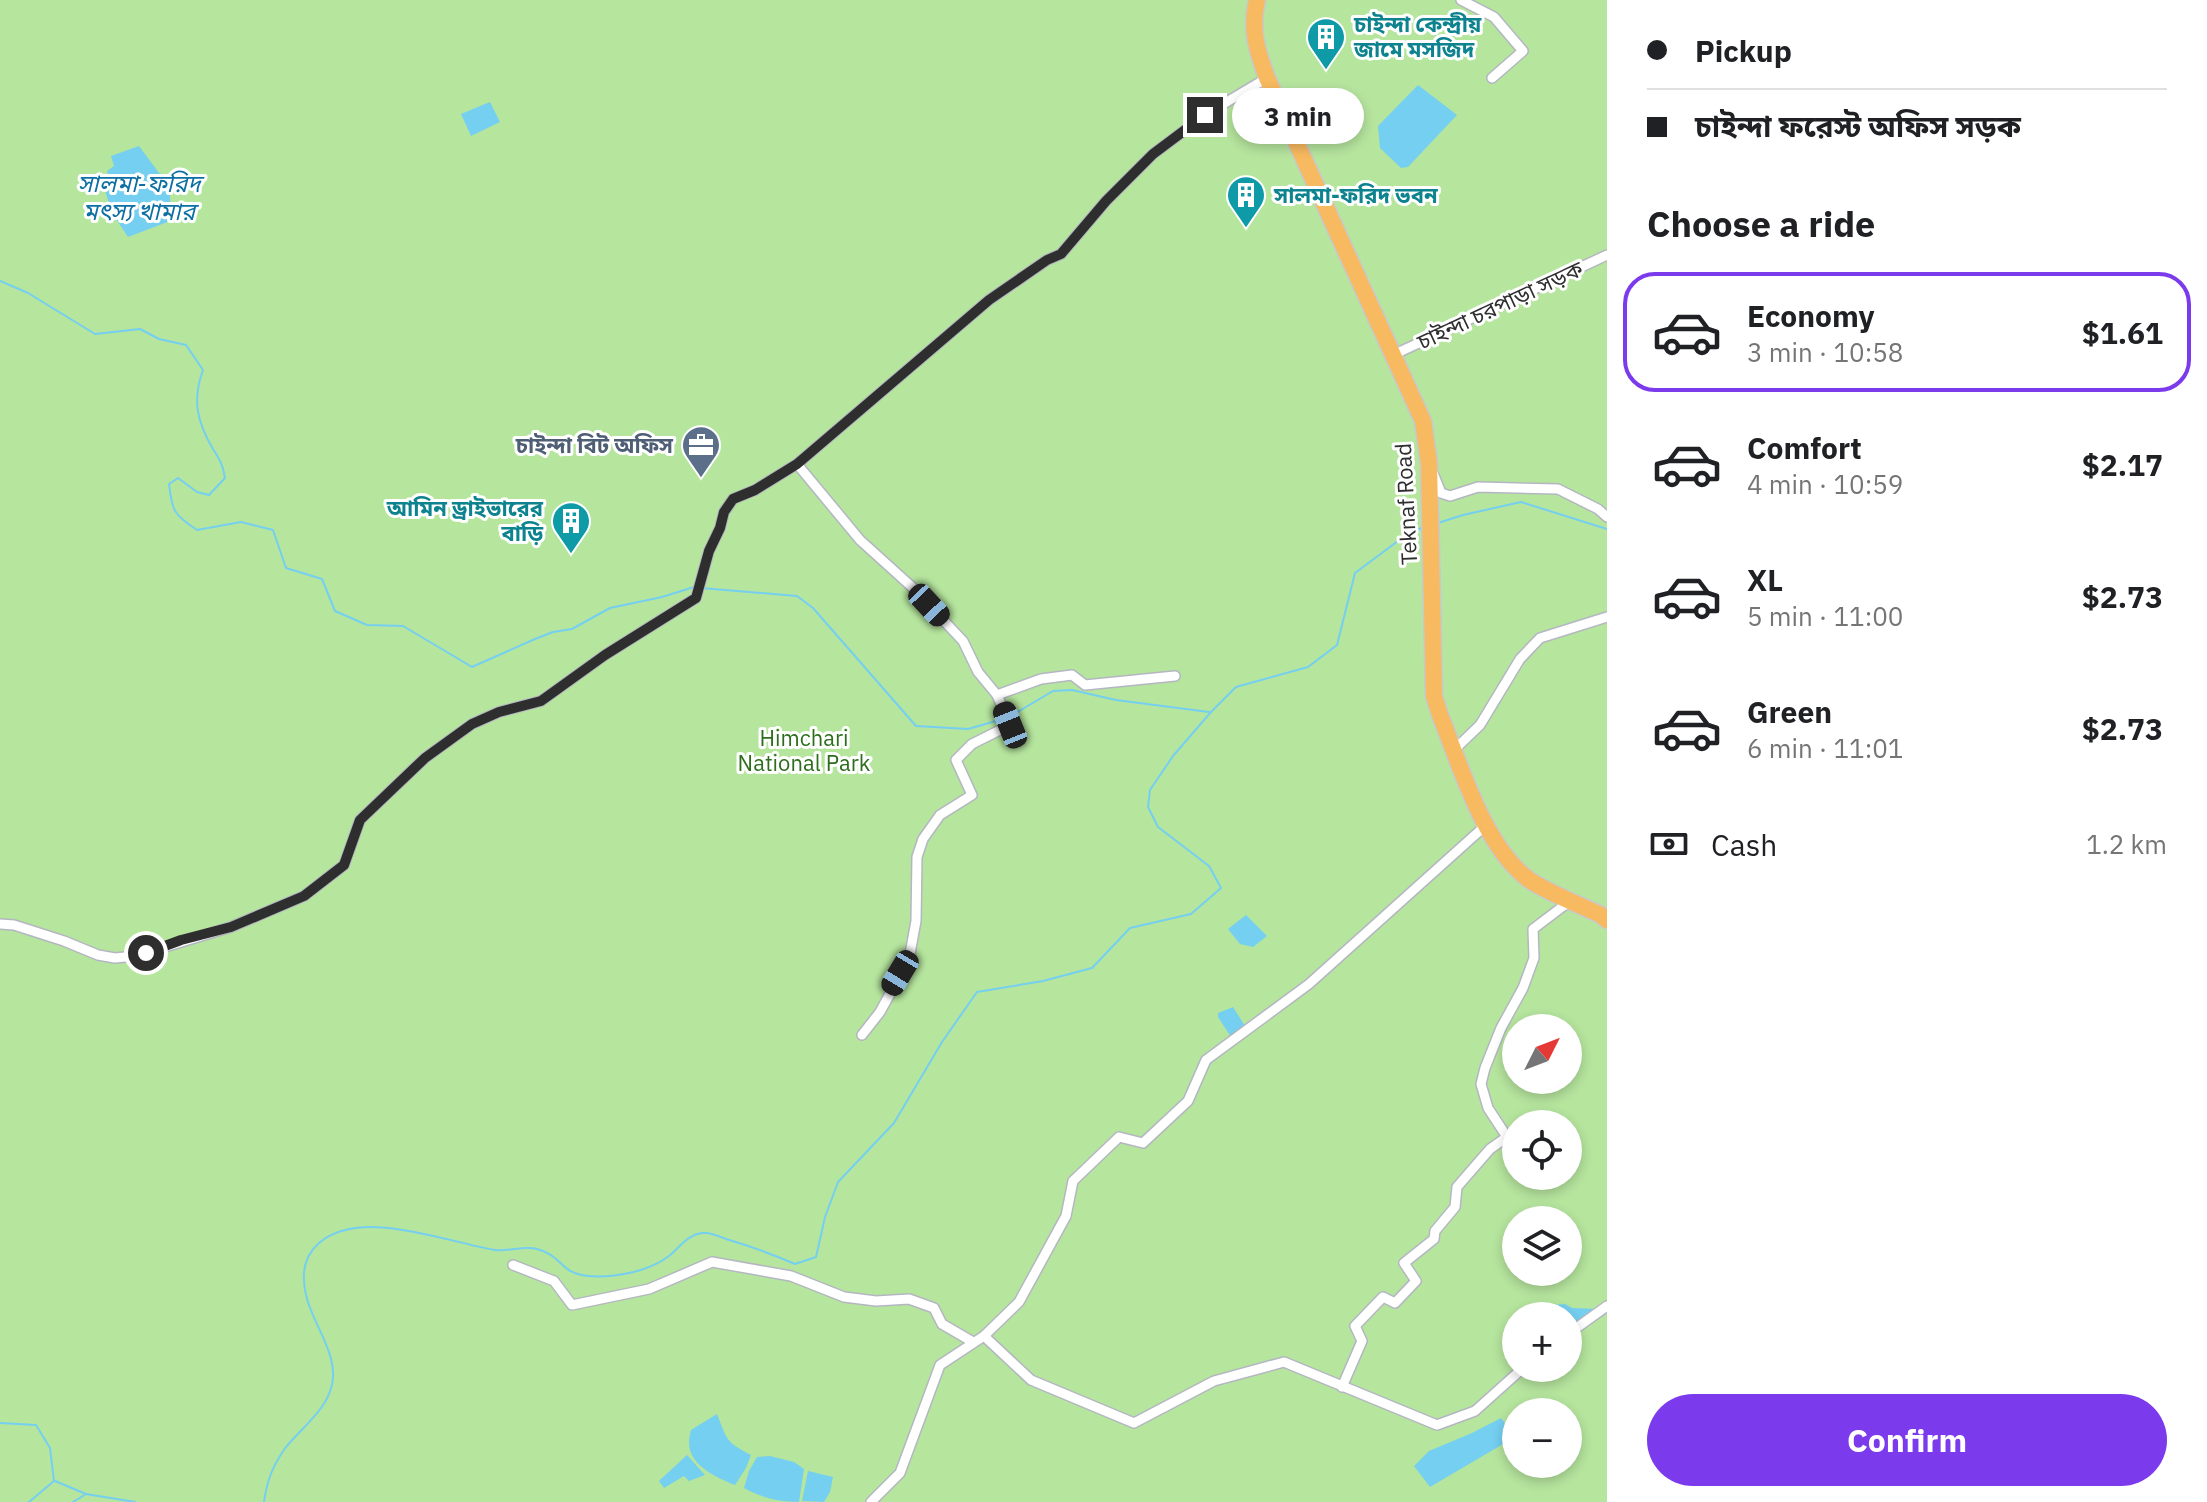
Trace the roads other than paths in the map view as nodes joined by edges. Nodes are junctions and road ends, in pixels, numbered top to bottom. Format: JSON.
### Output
{"nodes":[{"id":1,"x":1257,"y":0,"type":"edge"},
{"id":2,"x":1461,"y":0,"type":"edge"},
{"id":3,"x":1267,"y":78,"type":"junction"},
{"id":4,"x":1492,"y":78,"type":"dead end"},
{"id":5,"x":1607,"y":255,"type":"edge"},
{"id":6,"x":1393,"y":355,"type":"junction"},
{"id":7,"x":1429,"y":463,"type":"junction"},
{"id":8,"x":797,"y":464,"type":"junction"},
{"id":9,"x":1607,"y":517,"type":"edge"},
{"id":10,"x":1607,"y":617,"type":"edge"},
{"id":11,"x":1175,"y":676,"type":"dead end"},
{"id":12,"x":1000,"y":699,"type":"junction"},
{"id":13,"x":1454,"y":750,"type":"junction"},
{"id":14,"x":1485,"y":826,"type":"junction"},
{"id":15,"x":1570,"y":901,"type":"junction"},
{"id":16,"x":1607,"y":920,"type":"edge"},
{"id":17,"x":0,"y":924,"type":"edge"},
{"id":18,"x":862,"y":1035,"type":"dead end"},
{"id":19,"x":513,"y":1265,"type":"dead end"},
{"id":20,"x":1607,"y":1306,"type":"edge"},
{"id":21,"x":1582,"y":1324,"type":"edge"},
{"id":22,"x":984,"y":1336,"type":"junction"},
{"id":23,"x":973,"y":1342,"type":"junction"},
{"id":24,"x":1507,"y":1382,"type":"edge"},
{"id":25,"x":1342,"y":1387,"type":"junction"},
{"id":26,"x":871,"y":1502,"type":"edge"}],
"edges":[{"from":1,"to":3,"type":"highway","name":"Teknaf Road"},
{"from":2,"to":4,"type":"street"},
{"from":3,"to":6,"type":"highway","name":"Teknaf Road"},
{"from":3,"to":8,"type":"street"},
{"from":5,"to":6,"type":"street","name":"চাইন্দা চরপাড়া সড়ক"},
{"from":6,"to":7,"type":"highway","name":"Teknaf Road"},
{"from":7,"to":9,"type":"street"},
{"from":7,"to":13,"type":"highway","name":"Teknaf Road"},
{"from":8,"to":12,"type":"street"},
{"from":8,"to":17,"type":"street"},
{"from":10,"to":13,"type":"street"},
{"from":11,"to":12,"type":"street"},
{"from":12,"to":18,"type":"street"},
{"from":13,"to":14,"type":"highway","name":"Teknaf Road"},
{"from":14,"to":15,"type":"highway","name":"Teknaf Road"},
{"from":14,"to":22,"type":"street"},
{"from":15,"to":16,"type":"highway","name":"Teknaf Road"},
{"from":15,"to":25,"type":"street"},
{"from":19,"to":23,"type":"street"},
{"from":20,"to":21,"type":"street"},
{"from":22,"to":23,"type":"street"},
{"from":22,"to":25,"type":"street"},
{"from":23,"to":26,"type":"street"},
{"from":24,"to":25,"type":"street"}]}
